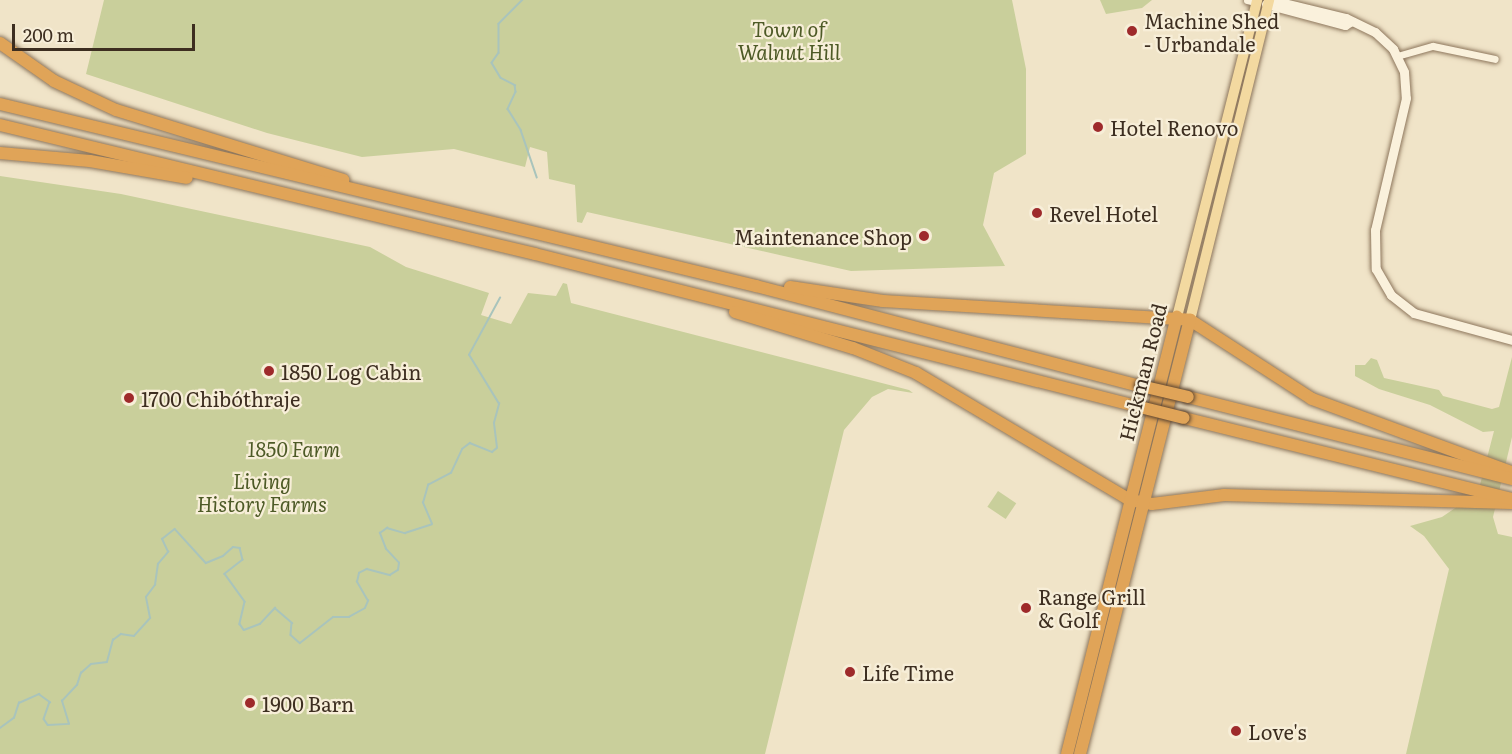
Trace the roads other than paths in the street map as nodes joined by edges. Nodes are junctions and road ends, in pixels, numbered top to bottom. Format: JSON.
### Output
{"nodes":[{"id":1,"x":1253,"y":1,"type":"edge"},
{"id":2,"x":1268,"y":2,"type":"edge"},
{"id":3,"x":1299,"y":3,"type":"edge"},
{"id":4,"x":1350,"y":22,"type":"junction"},
{"id":5,"x":0,"y":42,"type":"edge"},
{"id":6,"x":1398,"y":57,"type":"junction"},
{"id":7,"x":1495,"y":60,"type":"dead end"},
{"id":8,"x":0,"y":104,"type":"edge"},
{"id":9,"x":0,"y":125,"type":"edge"},
{"id":10,"x":0,"y":153,"type":"edge"},
{"id":11,"x":294,"y":196,"type":"junction"},
{"id":12,"x":394,"y":199,"type":"junction"},
{"id":13,"x":648,"y":282,"type":"junction"},
{"id":14,"x":756,"y":286,"type":"junction"},
{"id":15,"x":1177,"y":317,"type":"junction"},
{"id":16,"x":1190,"y":320,"type":"junction"},
{"id":17,"x":1512,"y":340,"type":"edge"},
{"id":18,"x":1467,"y":462,"type":"junction"},
{"id":19,"x":1512,"y":472,"type":"edge"},
{"id":20,"x":1512,"y":479,"type":"edge"},
{"id":21,"x":1512,"y":499,"type":"edge"},
{"id":22,"x":1130,"y":500,"type":"junction"},
{"id":23,"x":1144,"y":503,"type":"junction"},
{"id":24,"x":1512,"y":504,"type":"edge"},
{"id":25,"x":1067,"y":754,"type":"edge"},
{"id":26,"x":1080,"y":754,"type":"edge"}],
"edges":[{"from":1,"to":2,"type":"street"},
{"from":1,"to":15,"type":"main road","name":"Hickman Road"},
{"from":2,"to":3,"type":"street"},
{"from":2,"to":4,"type":"street"},
{"from":2,"to":16,"type":"main road","name":"Hickman Road"},
{"from":3,"to":4,"type":"street"},
{"from":4,"to":6,"type":"street"},
{"from":5,"to":12,"type":"highway"},
{"from":6,"to":7,"type":"street"},
{"from":6,"to":17,"type":"street"},
{"from":8,"to":12,"type":"highway"},
{"from":9,"to":11,"type":"highway"},
{"from":10,"to":11,"type":"highway"},
{"from":11,"to":13,"type":"highway"},
{"from":12,"to":14,"type":"highway"},
{"from":13,"to":21,"type":"highway","bridge":true},
{"from":13,"to":22,"type":"highway"},
{"from":14,"to":15,"type":"highway"},
{"from":14,"to":18,"type":"highway","bridge":true},
{"from":15,"to":16,"type":"highway"},
{"from":15,"to":22,"type":"highway","name":"Hickman Road"},
{"from":16,"to":18,"type":"highway"},
{"from":16,"to":23,"type":"highway","name":"Hickman Road"},
{"from":18,"to":19,"type":"highway"},
{"from":18,"to":20,"type":"highway"},
{"from":22,"to":23,"type":"highway"},
{"from":22,"to":25,"type":"highway","name":"Hickman Road"},
{"from":23,"to":24,"type":"highway"},
{"from":23,"to":26,"type":"highway","name":"Hickman Road"}]}
